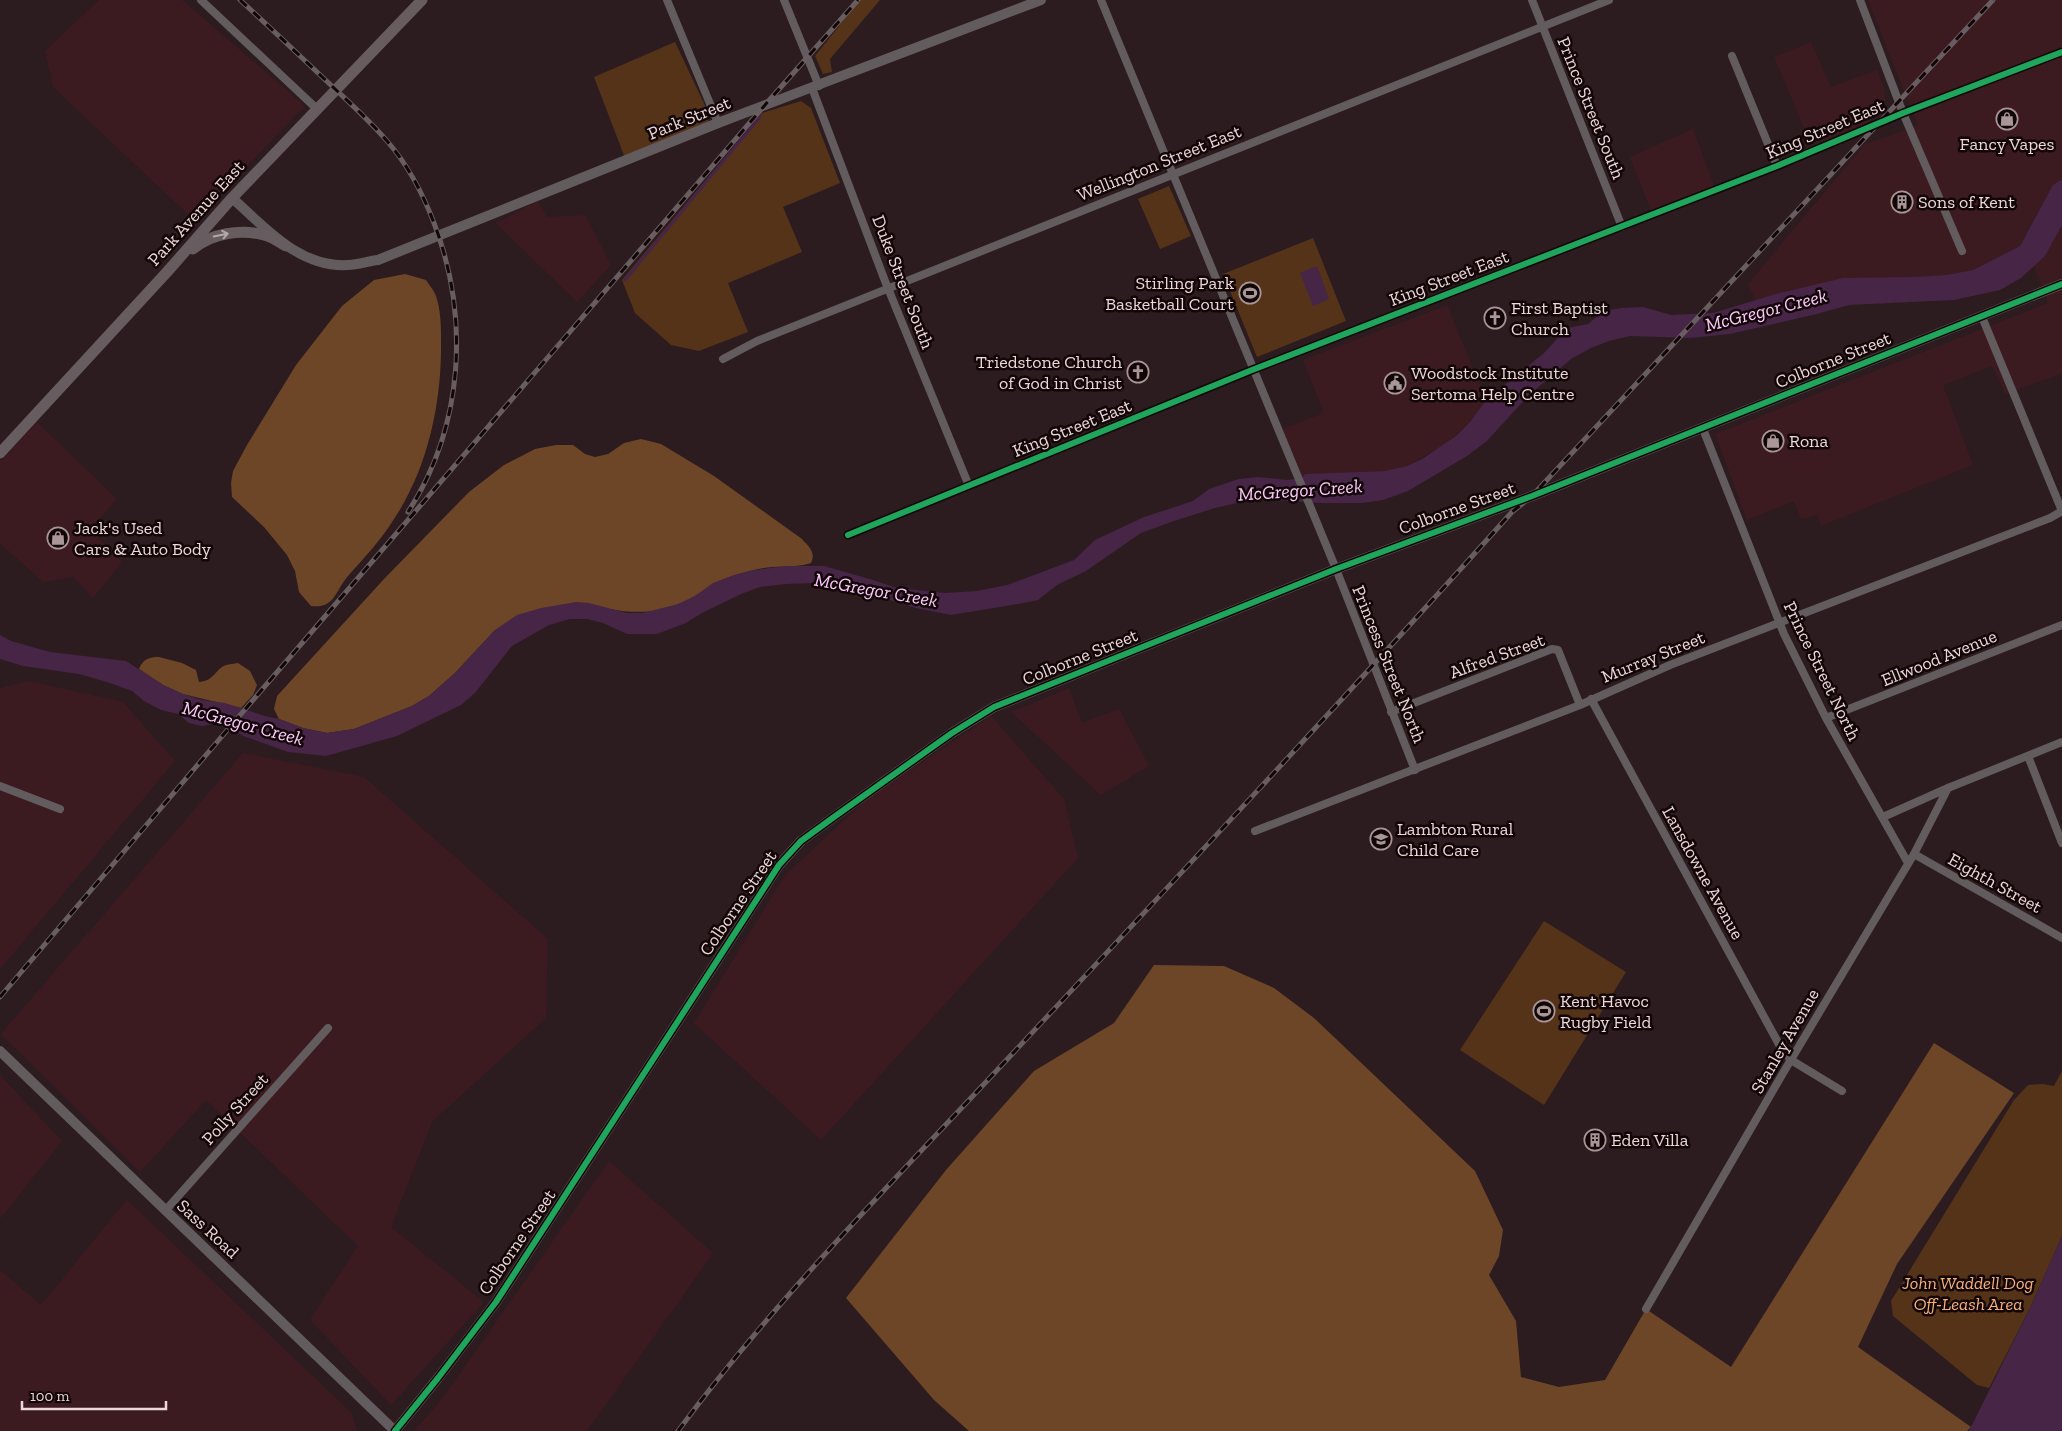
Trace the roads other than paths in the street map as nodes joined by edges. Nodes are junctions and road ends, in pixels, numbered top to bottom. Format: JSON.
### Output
{"nodes":[{"id":1,"x":201,"y":0,"type":"edge"},
{"id":2,"x":422,"y":0,"type":"edge"},
{"id":3,"x":667,"y":0,"type":"edge"},
{"id":4,"x":784,"y":0,"type":"edge"},
{"id":5,"x":1041,"y":0,"type":"edge"},
{"id":6,"x":1100,"y":0,"type":"edge"},
{"id":7,"x":1532,"y":0,"type":"edge"},
{"id":8,"x":1609,"y":0,"type":"edge"},
{"id":9,"x":1860,"y":0,"type":"edge"},
{"id":10,"x":1542,"y":26,"type":"junction"},
{"id":11,"x":2062,"y":52,"type":"edge"},
{"id":12,"x":1732,"y":56,"type":"dead end"},
{"id":13,"x":816,"y":87,"type":"junction"},
{"id":14,"x":317,"y":109,"type":"junction"},
{"id":15,"x":1903,"y":113,"type":"junction"},
{"id":16,"x":718,"y":124,"type":"junction"},
{"id":17,"x":1777,"y":166,"type":"junction"},
{"id":18,"x":1173,"y":175,"type":"junction"},
{"id":19,"x":232,"y":198,"type":"junction"},
{"id":20,"x":1622,"y":227,"type":"junction"},
{"id":21,"x":286,"y":246,"type":"junction"},
{"id":22,"x":1962,"y":251,"type":"dead end"},
{"id":23,"x":167,"y":272,"type":"junction"},
{"id":24,"x":2062,"y":284,"type":"edge"},
{"id":25,"x":888,"y":288,"type":"junction"},
{"id":26,"x":1982,"y":317,"type":"junction"},
{"id":27,"x":723,"y":359,"type":"dead end"},
{"id":28,"x":1252,"y":370,"type":"junction"},
{"id":29,"x":1703,"y":429,"type":"junction"},
{"id":30,"x":0,"y":452,"type":"edge"},
{"id":31,"x":969,"y":486,"type":"junction"},
{"id":32,"x":2062,"y":511,"type":"edge"},
{"id":33,"x":848,"y":535,"type":"dead end"},
{"id":34,"x":1336,"y":569,"type":"junction"},
{"id":35,"x":1779,"y":623,"type":"junction"},
{"id":36,"x":2062,"y":625,"type":"edge"},
{"id":37,"x":1591,"y":698,"type":"junction"},
{"id":38,"x":1580,"y":705,"type":"junction"},
{"id":39,"x":1391,"y":712,"type":"junction"},
{"id":40,"x":1826,"y":718,"type":"junction"},
{"id":41,"x":2062,"y":742,"type":"edge"},
{"id":42,"x":2028,"y":756,"type":"junction"},
{"id":43,"x":1415,"y":770,"type":"junction"},
{"id":44,"x":0,"y":786,"type":"edge"},
{"id":45,"x":1948,"y":788,"type":"junction"},
{"id":46,"x":60,"y":810,"type":"dead end"},
{"id":47,"x":1882,"y":817,"type":"junction"},
{"id":48,"x":1255,"y":831,"type":"dead end"},
{"id":49,"x":2062,"y":843,"type":"edge"},
{"id":50,"x":1914,"y":854,"type":"junction"},
{"id":51,"x":1908,"y":863,"type":"junction"},
{"id":52,"x":2062,"y":938,"type":"edge"},
{"id":53,"x":328,"y":1028,"type":"dead end"},
{"id":54,"x":0,"y":1051,"type":"edge"},
{"id":55,"x":1791,"y":1060,"type":"junction"},
{"id":56,"x":1842,"y":1091,"type":"dead end"},
{"id":57,"x":165,"y":1211,"type":"junction"},
{"id":58,"x":1646,"y":1309,"type":"dead end"},
{"id":59,"x":395,"y":1431,"type":"edge"}],
"edges":[{"from":1,"to":14,"type":"street"},
{"from":2,"to":14,"type":"main road","name":"Park Avenue East"},
{"from":3,"to":16,"type":"street"},
{"from":4,"to":13,"type":"street","name":"Duke Street South"},
{"from":5,"to":13,"type":"street","name":"Park Street"},
{"from":6,"to":18,"type":"street","name":"Princess Street North"},
{"from":7,"to":10,"type":"street","name":"Prince Street South"},
{"from":8,"to":10,"type":"street","name":"Wellington Street East"},
{"from":9,"to":15,"type":"street"},
{"from":10,"to":18,"type":"street","name":"Wellington Street East"},
{"from":10,"to":20,"type":"street","name":"Prince Street South"},
{"from":11,"to":15,"type":"street","name":"King Street East"},
{"from":12,"to":17,"type":"street"},
{"from":13,"to":16,"type":"street","name":"Park Street"},
{"from":13,"to":25,"type":"street","name":"Duke Street South"},
{"from":14,"to":19,"type":"main road","name":"Park Avenue East"},
{"from":15,"to":17,"type":"street","name":"King Street East"},
{"from":15,"to":22,"type":"street"},
{"from":16,"to":21,"type":"street","name":"Park Street"},
{"from":17,"to":20,"type":"street","name":"King Street East"},
{"from":18,"to":25,"type":"street","name":"Wellington Street East"},
{"from":18,"to":28,"type":"street","name":"Princess Street North"},
{"from":19,"to":21,"type":"street","name":"Park Street"},
{"from":19,"to":23,"type":"main road","name":"Park Avenue East"},
{"from":20,"to":28,"type":"street","name":"King Street East"},
{"from":23,"to":21,"type":"main road","one_way":true},
{"from":23,"to":30,"type":"main road","name":"Park Avenue East"},
{"from":24,"to":26,"type":"street","name":"Colborne Street"},
{"from":25,"to":27,"type":"street","name":"Wellington Street East"},
{"from":25,"to":31,"type":"street","name":"Duke Street South"},
{"from":26,"to":29,"type":"street","name":"Colborne Street"},
{"from":26,"to":32,"type":"street"},
{"from":28,"to":31,"type":"street","name":"King Street East"},
{"from":28,"to":34,"type":"street","name":"Princess Street North"},
{"from":29,"to":34,"type":"street","name":"Colborne Street"},
{"from":29,"to":35,"type":"street","name":"Prince Street North"},
{"from":31,"to":33,"type":"street","name":"King Street East"},
{"from":32,"to":35,"type":"street","name":"Murray Street"},
{"from":34,"to":39,"type":"street","name":"Princess Street North"},
{"from":34,"to":59,"type":"street","name":"Colborne Street"},
{"from":35,"to":37,"type":"street","name":"Murray Street"},
{"from":35,"to":40,"type":"street","name":"Prince Street North"},
{"from":36,"to":40,"type":"street","name":"Ellwood Avenue"},
{"from":37,"to":38,"type":"street","name":"Murray Street"},
{"from":37,"to":55,"type":"street","name":"Lansdowne Avenue"},
{"from":38,"to":39,"type":"street","name":"Alfred Street"},
{"from":38,"to":43,"type":"street","name":"Murray Street"},
{"from":39,"to":43,"type":"street","name":"Princess Street North"},
{"from":40,"to":47,"type":"street","name":"Prince Street North"},
{"from":41,"to":42,"type":"street"},
{"from":42,"to":45,"type":"street"},
{"from":42,"to":49,"type":"street"},
{"from":43,"to":48,"type":"street","name":"Murray Street"},
{"from":44,"to":46,"type":"street"},
{"from":45,"to":47,"type":"street"},
{"from":45,"to":50,"type":"street","name":"Stanley Avenue"},
{"from":47,"to":51,"type":"street","name":"Prince Street North"},
{"from":50,"to":51,"type":"street","name":"Stanley Avenue"},
{"from":50,"to":52,"type":"street","name":"Eighth Street"},
{"from":51,"to":55,"type":"street","name":"Stanley Avenue"},
{"from":53,"to":57,"type":"street","name":"Polly Street"},
{"from":54,"to":57,"type":"street","name":"Sass Road"},
{"from":55,"to":56,"type":"street"},
{"from":55,"to":58,"type":"street","name":"Stanley Avenue"},
{"from":57,"to":59,"type":"street","name":"Sass Road"}]}
